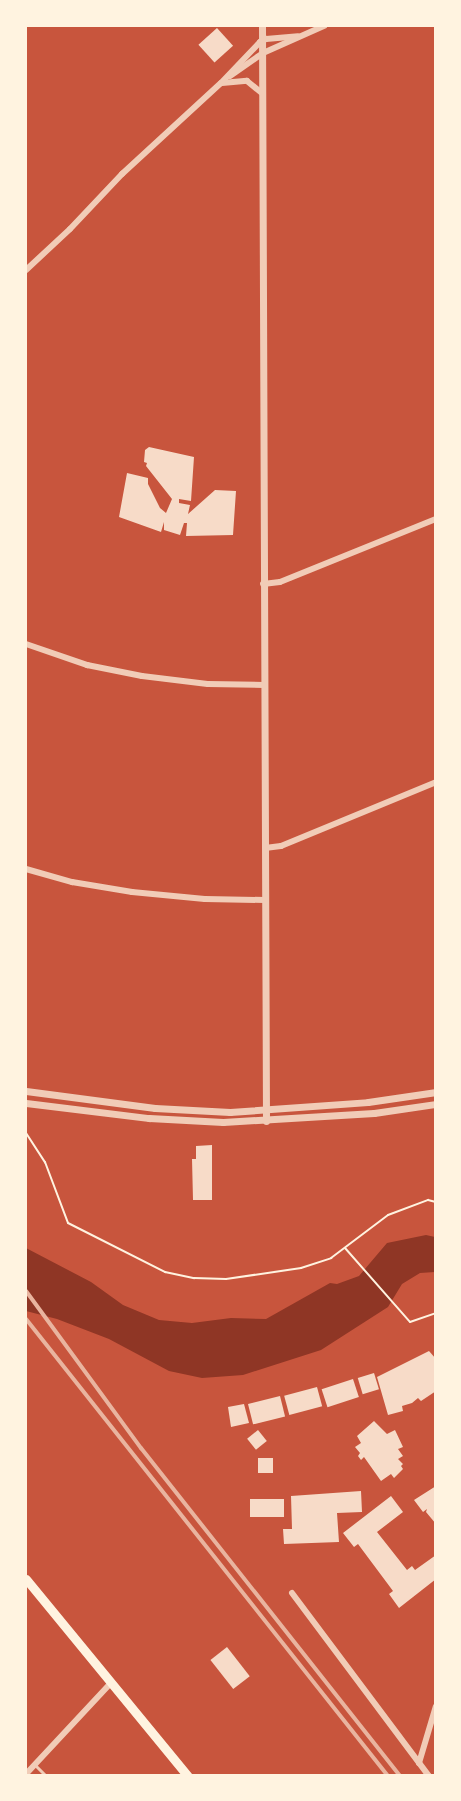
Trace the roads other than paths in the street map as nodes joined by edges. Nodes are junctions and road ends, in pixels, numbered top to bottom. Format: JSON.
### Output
{"nodes":[{"id":1,"x":262,"y":26,"type":"edge"},
{"id":2,"x":324,"y":26,"type":"edge"},
{"id":3,"x":298,"y":36,"type":"junction"},
{"id":4,"x":262,"y":40,"type":"junction"},
{"id":5,"x":263,"y":53,"type":"junction"},
{"id":6,"x":227,"y":77,"type":"junction"},
{"id":7,"x":221,"y":83,"type":"junction"},
{"id":8,"x":262,"y":93,"type":"junction"},
{"id":9,"x":26,"y":270,"type":"edge"},
{"id":10,"x":435,"y":519,"type":"edge"},
{"id":11,"x":263,"y":584,"type":"junction"},
{"id":12,"x":26,"y":644,"type":"edge"},
{"id":13,"x":264,"y":685,"type":"junction"},
{"id":14,"x":435,"y":782,"type":"edge"},
{"id":15,"x":265,"y":848,"type":"junction"},
{"id":16,"x":26,"y":869,"type":"edge"},
{"id":17,"x":265,"y":900,"type":"junction"},
{"id":18,"x":26,"y":1091,"type":"edge"},
{"id":19,"x":435,"y":1092,"type":"edge"},
{"id":20,"x":26,"y":1103,"type":"edge"},
{"id":21,"x":435,"y":1104,"type":"edge"},
{"id":22,"x":265,"y":1110,"type":"junction"},
{"id":23,"x":266,"y":1121,"type":"junction"},
{"id":24,"x":26,"y":1579,"type":"edge"},
{"id":25,"x":292,"y":1593,"type":"dead end"},
{"id":26,"x":110,"y":1684,"type":"junction"},
{"id":27,"x":435,"y":1706,"type":"edge"},
{"id":28,"x":419,"y":1763,"type":"junction"},
{"id":29,"x":34,"y":1764,"type":"junction"},
{"id":30,"x":26,"y":1774,"type":"edge"},
{"id":31,"x":46,"y":1776,"type":"edge"},
{"id":32,"x":188,"y":1776,"type":"edge"},
{"id":33,"x":429,"y":1776,"type":"edge"}],
"edges":[{"from":1,"to":4,"type":"street"},
{"from":2,"to":3,"type":"street"},
{"from":3,"to":4,"type":"street"},
{"from":3,"to":5,"type":"street"},
{"from":4,"to":5,"type":"street"},
{"from":4,"to":6,"type":"street"},
{"from":5,"to":6,"type":"street"},
{"from":5,"to":8,"type":"street"},
{"from":6,"to":7,"type":"street"},
{"from":7,"to":8,"type":"street"},
{"from":7,"to":9,"type":"street"},
{"from":8,"to":11,"type":"street"},
{"from":10,"to":11,"type":"street"},
{"from":11,"to":13,"type":"street"},
{"from":12,"to":13,"type":"street"},
{"from":13,"to":15,"type":"street"},
{"from":14,"to":15,"type":"street"},
{"from":15,"to":17,"type":"street"},
{"from":16,"to":17,"type":"street"},
{"from":17,"to":22,"type":"street"},
{"from":18,"to":22,"type":"street"},
{"from":19,"to":22,"type":"street"},
{"from":20,"to":23,"type":"street"},
{"from":21,"to":23,"type":"street"},
{"from":22,"to":23,"type":"street"},
{"from":24,"to":26,"type":"highway"},
{"from":25,"to":28,"type":"street"},
{"from":26,"to":29,"type":"street"},
{"from":26,"to":32,"type":"highway"},
{"from":27,"to":28,"type":"street"},
{"from":28,"to":33,"type":"street"},
{"from":29,"to":30,"type":"street"},
{"from":29,"to":31,"type":"lane"}]}
